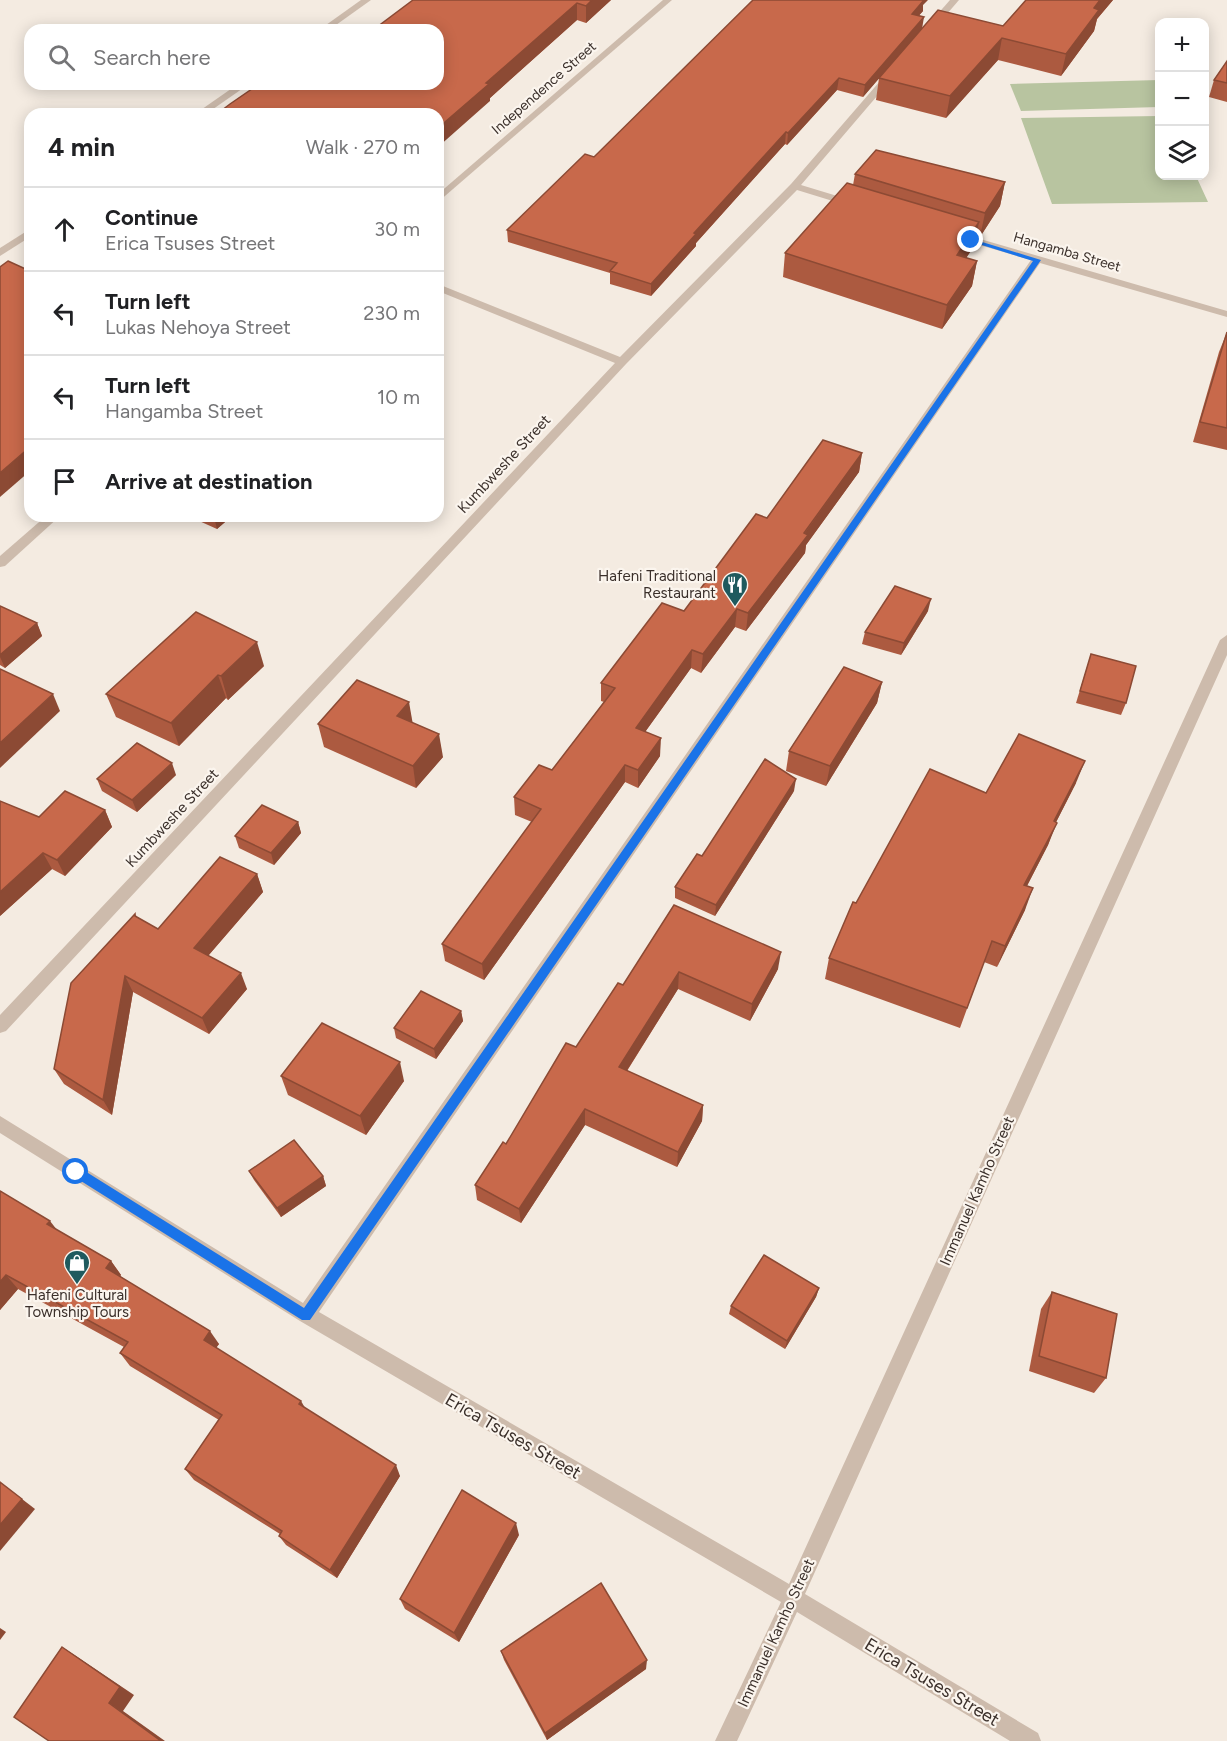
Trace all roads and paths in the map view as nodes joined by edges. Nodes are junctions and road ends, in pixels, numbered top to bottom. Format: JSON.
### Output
{"nodes":[{"id":1,"x":367,"y":0,"type":"edge"},
{"id":2,"x":668,"y":0,"type":"edge"},
{"id":3,"x":955,"y":0,"type":"edge"},
{"id":4,"x":332,"y":24,"type":"edge"},
{"id":5,"x":924,"y":35,"type":"edge"},
{"id":6,"x":902,"y":62,"type":"edge"},
{"id":7,"x":235,"y":90,"type":"edge"},
{"id":8,"x":209,"y":108,"type":"edge"},
{"id":9,"x":795,"y":186,"type":"junction"},
{"id":10,"x":444,"y":194,"type":"edge"},
{"id":11,"x":861,"y":206,"type":"edge"},
{"id":12,"x":949,"y":233,"type":"edge"},
{"id":13,"x":24,"y":236,"type":"edge"},
{"id":14,"x":0,"y":253,"type":"edge"},
{"id":15,"x":1037,"y":260,"type":"junction"},
{"id":16,"x":444,"y":289,"type":"edge"},
{"id":17,"x":1227,"y":314,"type":"edge"},
{"id":18,"x":622,"y":362,"type":"junction"},
{"id":19,"x":47,"y":522,"type":"edge"},
{"id":20,"x":0,"y":563,"type":"edge"},
{"id":21,"x":1227,"y":640,"type":"edge"},
{"id":22,"x":0,"y":1026,"type":"edge"},
{"id":23,"x":0,"y":1124,"type":"edge"},
{"id":24,"x":306,"y":1316,"type":"junction"},
{"id":25,"x":793,"y":1598,"type":"junction"},
{"id":26,"x":726,"y":1741,"type":"edge"},
{"id":27,"x":1030,"y":1741,"type":"edge"}],
"edges":[{"from":1,"to":4,"type":"street"},
{"from":2,"to":10,"type":"street","name":"Independence Street"},
{"from":3,"to":5,"type":"street"},
{"from":6,"to":9,"type":"street","name":"Kumbweshe Street"},
{"from":7,"to":8,"type":"street"},
{"from":9,"to":11,"type":"street"},
{"from":9,"to":18,"type":"street","name":"Kumbweshe Street"},
{"from":12,"to":15,"type":"street","name":"Hangamba Street"},
{"from":13,"to":14,"type":"street"},
{"from":15,"to":17,"type":"street","name":"Hangamba Street"},
{"from":15,"to":24,"type":"street"},
{"from":16,"to":18,"type":"street"},
{"from":18,"to":22,"type":"street","name":"Kumbweshe Street"},
{"from":19,"to":20,"type":"street"},
{"from":21,"to":25,"type":"street","name":"Immanuel Kamho Street"},
{"from":23,"to":24,"type":"street","name":"Erica Tsuses Street"},
{"from":24,"to":25,"type":"street","name":"Erica Tsuses Street"},
{"from":25,"to":26,"type":"street","name":"Immanuel Kamho Street"},
{"from":25,"to":27,"type":"street","name":"Erica Tsuses Street"}]}
